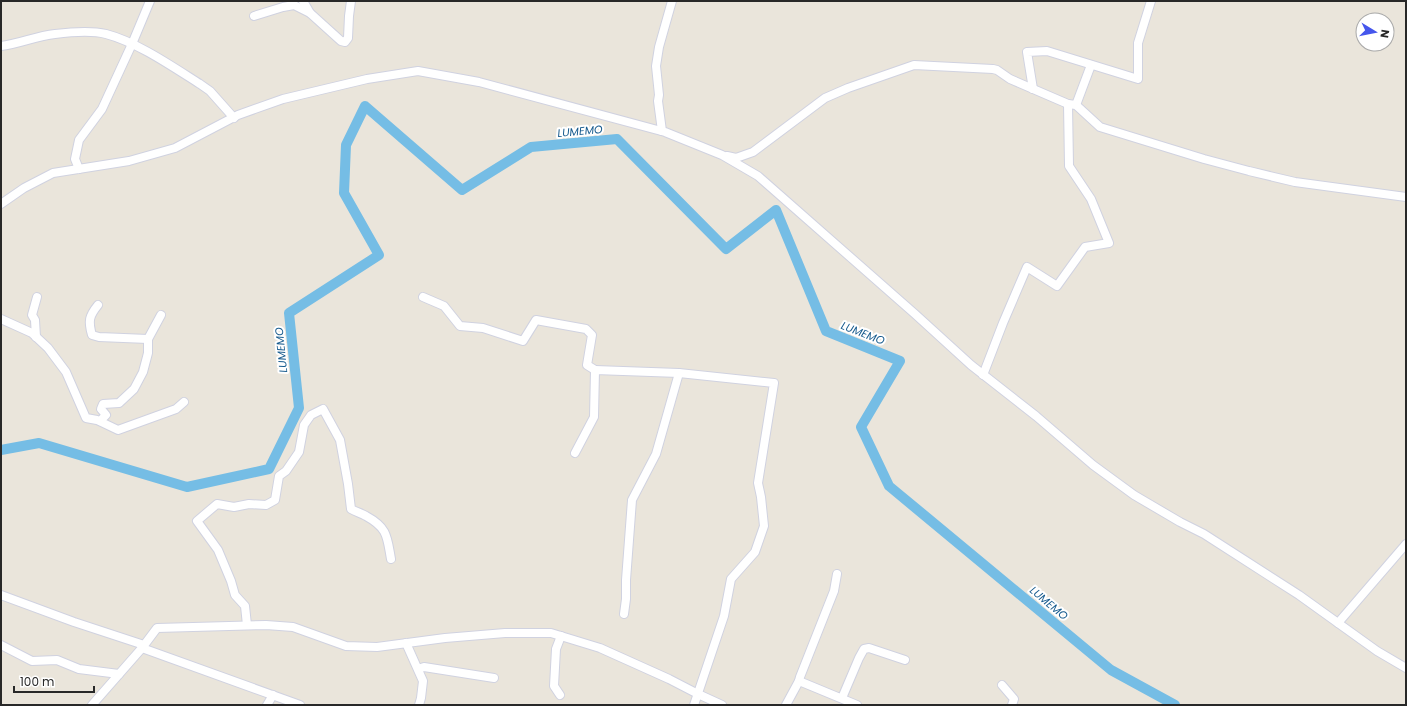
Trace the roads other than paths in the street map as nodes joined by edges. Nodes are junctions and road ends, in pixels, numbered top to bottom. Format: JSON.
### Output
{"nodes":[{"id":1,"x":150,"y":1,"type":"edge"},
{"id":2,"x":303,"y":1,"type":"edge"},
{"id":3,"x":352,"y":1,"type":"edge"},
{"id":4,"x":672,"y":1,"type":"edge"},
{"id":5,"x":1151,"y":1,"type":"edge"},
{"id":6,"x":310,"y":13,"type":"junction"},
{"id":7,"x":254,"y":16,"type":"dead end"},
{"id":8,"x":132,"y":44,"type":"junction"},
{"id":9,"x":1,"y":46,"type":"edge"},
{"id":10,"x":1091,"y":65,"type":"junction"},
{"id":11,"x":1033,"y":89,"type":"junction"},
{"id":12,"x":1072,"y":104,"type":"junction"},
{"id":13,"x":234,"y":118,"type":"junction"},
{"id":14,"x":662,"y":131,"type":"junction"},
{"id":15,"x":722,"y":155,"type":"junction"},
{"id":16,"x":79,"y":169,"type":"junction"},
{"id":17,"x":1406,"y":197,"type":"edge"},
{"id":18,"x":1,"y":204,"type":"edge"},
{"id":19,"x":37,"y":297,"type":"dead end"},
{"id":20,"x":422,"y":298,"type":"dead end"},
{"id":21,"x":98,"y":305,"type":"dead end"},
{"id":22,"x":161,"y":315,"type":"dead end"},
{"id":23,"x":1,"y":319,"type":"edge"},
{"id":24,"x":36,"y":337,"type":"junction"},
{"id":25,"x":148,"y":339,"type":"junction"},
{"id":26,"x":595,"y":370,"type":"junction"},
{"id":27,"x":679,"y":373,"type":"junction"},
{"id":28,"x":983,"y":374,"type":"junction"},
{"id":29,"x":184,"y":402,"type":"dead end"},
{"id":30,"x":100,"y":421,"type":"junction"},
{"id":31,"x":575,"y":453,"type":"dead end"},
{"id":32,"x":1406,"y":544,"type":"edge"},
{"id":33,"x":391,"y":559,"type":"dead end"},
{"id":34,"x":838,"y":574,"type":"dead end"},
{"id":35,"x":1,"y":596,"type":"edge"},
{"id":36,"x":624,"y":614,"type":"dead end"},
{"id":37,"x":1338,"y":623,"type":"junction"},
{"id":38,"x":247,"y":625,"type":"junction"},
{"id":39,"x":561,"y":636,"type":"junction"},
{"id":40,"x":406,"y":643,"type":"junction"},
{"id":41,"x":1,"y":645,"type":"edge"},
{"id":42,"x":143,"y":646,"type":"junction"},
{"id":43,"x":905,"y":660,"type":"dead end"},
{"id":44,"x":1406,"y":668,"type":"edge"},
{"id":45,"x":418,"y":669,"type":"junction"},
{"id":46,"x":119,"y":674,"type":"junction"},
{"id":47,"x":494,"y":678,"type":"dead end"},
{"id":48,"x":799,"y":681,"type":"junction"},
{"id":49,"x":1002,"y":685,"type":"dead end"},
{"id":50,"x":698,"y":694,"type":"junction"},
{"id":51,"x":273,"y":695,"type":"junction"},
{"id":52,"x":560,"y":695,"type":"dead end"},
{"id":53,"x":842,"y":698,"type":"junction"},
{"id":54,"x":92,"y":705,"type":"edge"},
{"id":55,"x":268,"y":705,"type":"edge"},
{"id":56,"x":300,"y":705,"type":"edge"},
{"id":57,"x":419,"y":705,"type":"edge"},
{"id":58,"x":694,"y":705,"type":"edge"},
{"id":59,"x":722,"y":705,"type":"edge"},
{"id":60,"x":786,"y":705,"type":"edge"},
{"id":61,"x":857,"y":705,"type":"edge"},
{"id":62,"x":1012,"y":705,"type":"edge"}],
"edges":[{"from":1,"to":8,"type":"street"},
{"from":2,"to":6,"type":"street"},
{"from":3,"to":6,"type":"street"},
{"from":4,"to":14,"type":"street"},
{"from":5,"to":10,"type":"street"},
{"from":6,"to":7,"type":"street"},
{"from":8,"to":9,"type":"street"},
{"from":8,"to":13,"type":"street"},
{"from":8,"to":16,"type":"street"},
{"from":10,"to":11,"type":"street"},
{"from":10,"to":12,"type":"street"},
{"from":11,"to":12,"type":"street"},
{"from":11,"to":15,"type":"street"},
{"from":12,"to":17,"type":"street"},
{"from":12,"to":28,"type":"street"},
{"from":13,"to":14,"type":"street"},
{"from":13,"to":16,"type":"street"},
{"from":14,"to":15,"type":"street"},
{"from":15,"to":28,"type":"street"},
{"from":16,"to":18,"type":"street"},
{"from":19,"to":24,"type":"street"},
{"from":20,"to":26,"type":"street"},
{"from":21,"to":25,"type":"street"},
{"from":22,"to":25,"type":"street"},
{"from":23,"to":24,"type":"street"},
{"from":24,"to":30,"type":"street"},
{"from":25,"to":30,"type":"street"},
{"from":26,"to":27,"type":"street"},
{"from":26,"to":31,"type":"street"},
{"from":27,"to":36,"type":"street"},
{"from":27,"to":50,"type":"street"},
{"from":28,"to":37,"type":"street"},
{"from":29,"to":30,"type":"street"},
{"from":32,"to":37,"type":"street"},
{"from":33,"to":38,"type":"street"},
{"from":34,"to":48,"type":"street"},
{"from":35,"to":42,"type":"street"},
{"from":37,"to":44,"type":"street"},
{"from":38,"to":40,"type":"street"},
{"from":38,"to":42,"type":"street"},
{"from":39,"to":40,"type":"street"},
{"from":39,"to":50,"type":"street"},
{"from":39,"to":52,"type":"street"},
{"from":40,"to":45,"type":"street"},
{"from":41,"to":46,"type":"street"},
{"from":42,"to":46,"type":"street"},
{"from":42,"to":51,"type":"street"},
{"from":43,"to":53,"type":"street"},
{"from":45,"to":47,"type":"street"},
{"from":45,"to":57,"type":"street"},
{"from":46,"to":54,"type":"street"},
{"from":48,"to":53,"type":"street"},
{"from":48,"to":60,"type":"street"},
{"from":49,"to":62,"type":"street"},
{"from":50,"to":58,"type":"street"},
{"from":50,"to":59,"type":"street"},
{"from":51,"to":55,"type":"street"},
{"from":51,"to":56,"type":"street"},
{"from":53,"to":61,"type":"street"}]}
